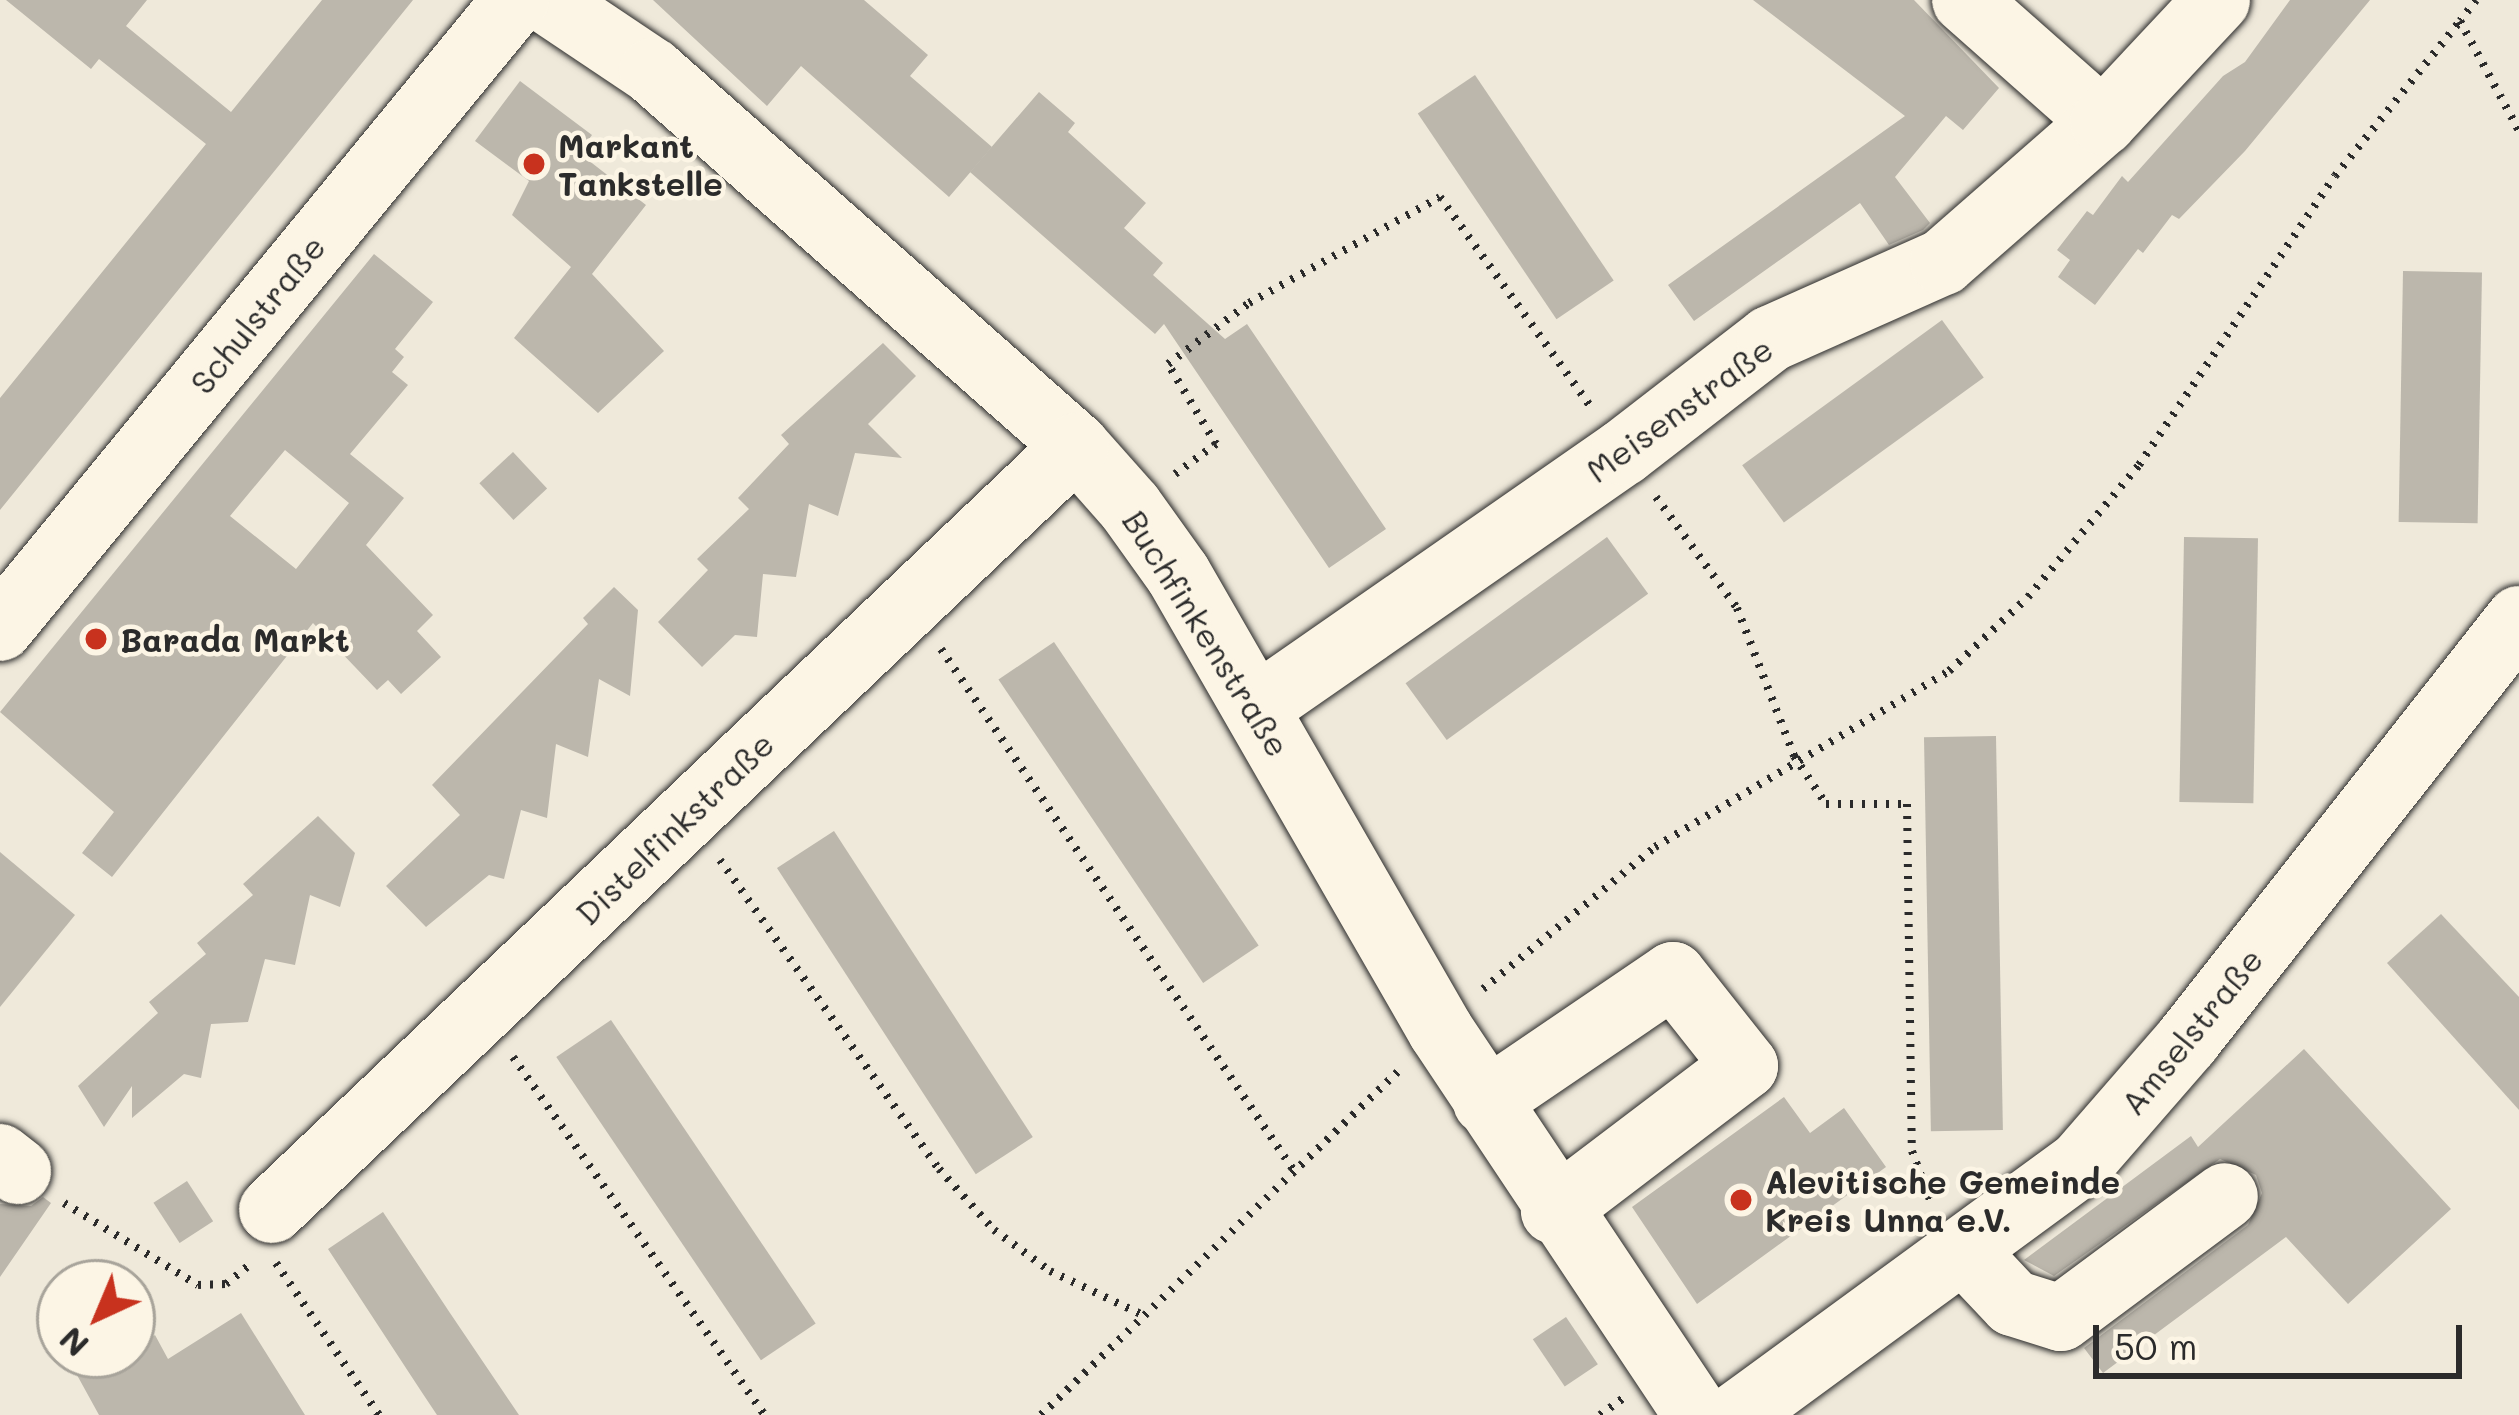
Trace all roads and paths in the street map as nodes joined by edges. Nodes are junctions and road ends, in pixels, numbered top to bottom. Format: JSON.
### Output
{"nodes":[{"id":1,"x":516,"y":0,"type":"edge"},
{"id":2,"x":546,"y":0,"type":"edge"},
{"id":3,"x":1965,"y":0,"type":"edge"},
{"id":4,"x":2217,"y":0,"type":"edge"},
{"id":5,"x":2476,"y":0,"type":"edge"},
{"id":6,"x":2460,"y":21,"type":"junction"},
{"id":7,"x":2104,"y":122,"type":"junction"},
{"id":8,"x":2519,"y":131,"type":"edge"},
{"id":9,"x":1076,"y":446,"type":"junction"},
{"id":10,"x":1624,"y":452,"type":"junction"},
{"id":11,"x":1130,"y":507,"type":"junction"},
{"id":12,"x":910,"y":603,"type":"junction"},
{"id":13,"x":2519,"y":619,"type":"edge"},
{"id":14,"x":0,"y":628,"type":"edge"},
{"id":15,"x":1257,"y":707,"type":"junction"},
{"id":16,"x":1800,"y":765,"type":"junction"},
{"id":17,"x":688,"y":815,"type":"junction"},
{"id":18,"x":481,"y":1012,"type":"junction"},
{"id":19,"x":1441,"y":1031,"type":"junction"},
{"id":20,"x":1486,"y":1102,"type":"junction"},
{"id":21,"x":9,"y":1164,"type":"edge"},
{"id":22,"x":1294,"y":1171,"type":"junction"},
{"id":23,"x":2225,"y":1196,"type":"dead end"},
{"id":24,"x":272,"y":1210,"type":"dead end"},
{"id":25,"x":1555,"y":1211,"type":"junction"},
{"id":26,"x":1963,"y":1250,"type":"junction"},
{"id":27,"x":1144,"y":1315,"type":"junction"},
{"id":28,"x":380,"y":1415,"type":"edge"},
{"id":29,"x":764,"y":1415,"type":"edge"},
{"id":30,"x":1041,"y":1415,"type":"edge"},
{"id":31,"x":1696,"y":1415,"type":"edge"},
{"id":32,"x":1737,"y":1415,"type":"edge"}],
"edges":[{"from":1,"to":14,"type":"street","name":"Schulstraße"},
{"from":2,"to":9,"type":"street","name":"Buchfinkenstraße"},
{"from":3,"to":7,"type":"street"},
{"from":4,"to":7,"type":"street","name":"Meisenstraße"},
{"from":5,"to":6,"type":"path"},
{"from":6,"to":8,"type":"path"},
{"from":6,"to":16,"type":"path"},
{"from":7,"to":10,"type":"street","name":"Meisenstraße"},
{"from":9,"to":11,"type":"street","name":"Buchfinkenstraße"},
{"from":9,"to":12,"type":"street","name":"Distelfinkstraße"},
{"from":10,"to":11,"type":"path"},
{"from":10,"to":15,"type":"street","name":"Meisenstraße"},
{"from":10,"to":16,"type":"path"},
{"from":11,"to":15,"type":"street","name":"Buchfinkenstraße"},
{"from":12,"to":17,"type":"street","name":"Distelfinkstraße"},
{"from":12,"to":22,"type":"path"},
{"from":13,"to":26,"type":"street","name":"Amselstraße"},
{"from":15,"to":19,"type":"street","name":"Buchfinkenstraße"},
{"from":16,"to":19,"type":"path"},
{"from":16,"to":26,"type":"path"},
{"from":17,"to":18,"type":"street","name":"Distelfinkstraße"},
{"from":17,"to":27,"type":"path"},
{"from":18,"to":24,"type":"street","name":"Distelfinkstraße"},
{"from":18,"to":29,"type":"path"},
{"from":19,"to":20,"type":"street","name":"Buchfinkenstraße"},
{"from":19,"to":22,"type":"path"},
{"from":20,"to":25,"type":"street","name":"Buchfinkenstraße"},
{"from":20,"to":25,"type":"street"},
{"from":21,"to":28,"type":"path"},
{"from":22,"to":27,"type":"path"},
{"from":23,"to":26,"type":"street"},
{"from":25,"to":31,"type":"street","name":"Buchfinkenstraße"},
{"from":26,"to":32,"type":"street","name":"Amselstraße"},
{"from":27,"to":30,"type":"path"}]}
